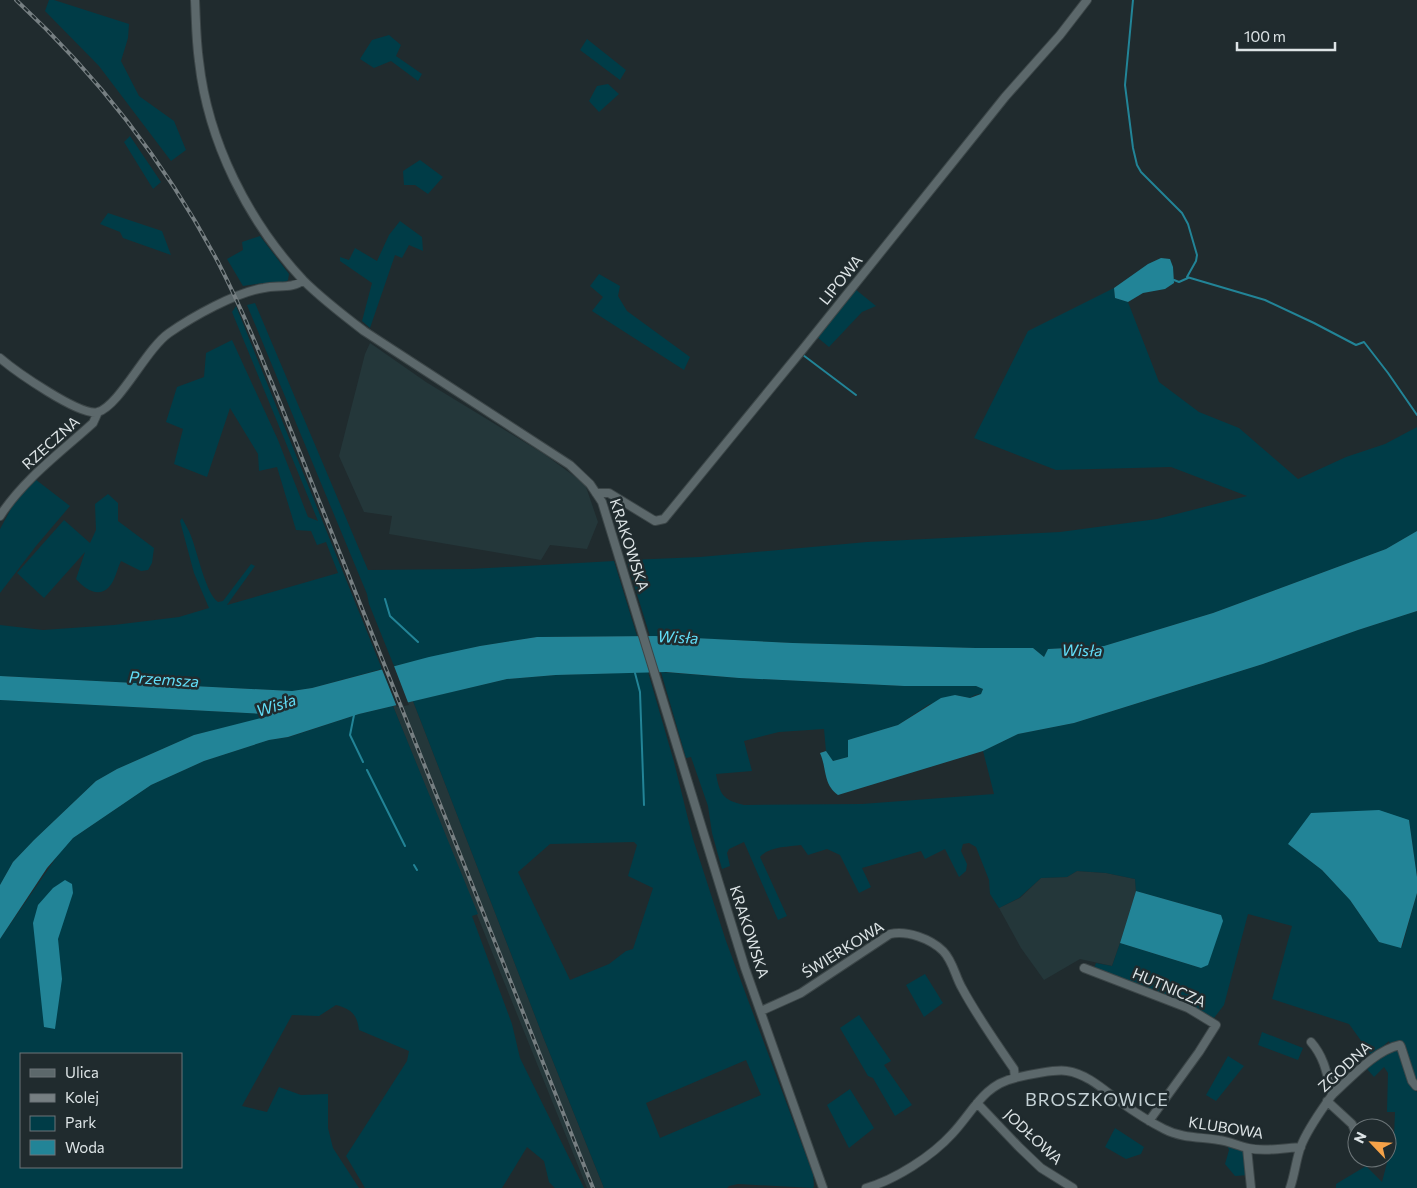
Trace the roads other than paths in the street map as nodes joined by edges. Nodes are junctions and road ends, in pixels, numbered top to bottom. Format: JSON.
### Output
{"nodes":[{"id":1,"x":194,"y":0,"type":"edge"},
{"id":2,"x":1087,"y":0,"type":"edge"},
{"id":3,"x":303,"y":280,"type":"junction"},
{"id":4,"x":0,"y":358,"type":"edge"},
{"id":5,"x":98,"y":412,"type":"junction"},
{"id":6,"x":596,"y":493,"type":"junction"},
{"id":7,"x":0,"y":516,"type":"edge"},
{"id":8,"x":1084,"y":968,"type":"dead end"},
{"id":9,"x":761,"y":1011,"type":"junction"},
{"id":10,"x":1311,"y":1042,"type":"dead end"},
{"id":11,"x":1015,"y":1078,"type":"junction"},
{"id":12,"x":1416,"y":1086,"type":"dead end"},
{"id":13,"x":1329,"y":1098,"type":"junction"},
{"id":14,"x":977,"y":1103,"type":"junction"},
{"id":15,"x":1347,"y":1118,"type":"edge"},
{"id":16,"x":1149,"y":1121,"type":"junction"},
{"id":17,"x":1301,"y":1147,"type":"junction"},
{"id":18,"x":1247,"y":1148,"type":"junction"},
{"id":19,"x":823,"y":1188,"type":"edge"},
{"id":20,"x":866,"y":1188,"type":"edge"},
{"id":21,"x":1073,"y":1188,"type":"edge"},
{"id":22,"x":1251,"y":1188,"type":"edge"},
{"id":23,"x":1290,"y":1188,"type":"edge"}],
"edges":[{"from":1,"to":3,"type":"street","name":"KRAKOWSKA"},
{"from":2,"to":6,"type":"street","name":"LIPOWA"},
{"from":3,"to":5,"type":"street","name":"RZECZNA"},
{"from":3,"to":6,"type":"street","name":"KRAKOWSKA"},
{"from":4,"to":5,"type":"street"},
{"from":5,"to":7,"type":"street","name":"RZECZNA"},
{"from":6,"to":9,"type":"street","name":"KRAKOWSKA"},
{"from":8,"to":16,"type":"street","name":"HUTNICZA"},
{"from":9,"to":11,"type":"street","name":"ŚWIERKOWA"},
{"from":9,"to":19,"type":"street","name":"KRAKOWSKA"},
{"from":10,"to":13,"type":"street"},
{"from":11,"to":14,"type":"street"},
{"from":11,"to":16,"type":"street","name":"KLUBOWA"},
{"from":12,"to":13,"type":"street","name":"ZGODNA"},
{"from":13,"to":15,"type":"street"},
{"from":13,"to":17,"type":"street","name":"ZGODNA"},
{"from":14,"to":20,"type":"street"},
{"from":14,"to":21,"type":"street","name":"JODŁOWA"},
{"from":16,"to":18,"type":"street","name":"KLUBOWA"},
{"from":17,"to":18,"type":"street","name":"KLUBOWA"},
{"from":17,"to":23,"type":"street","name":"ZGODNA"},
{"from":18,"to":22,"type":"street"}]}
